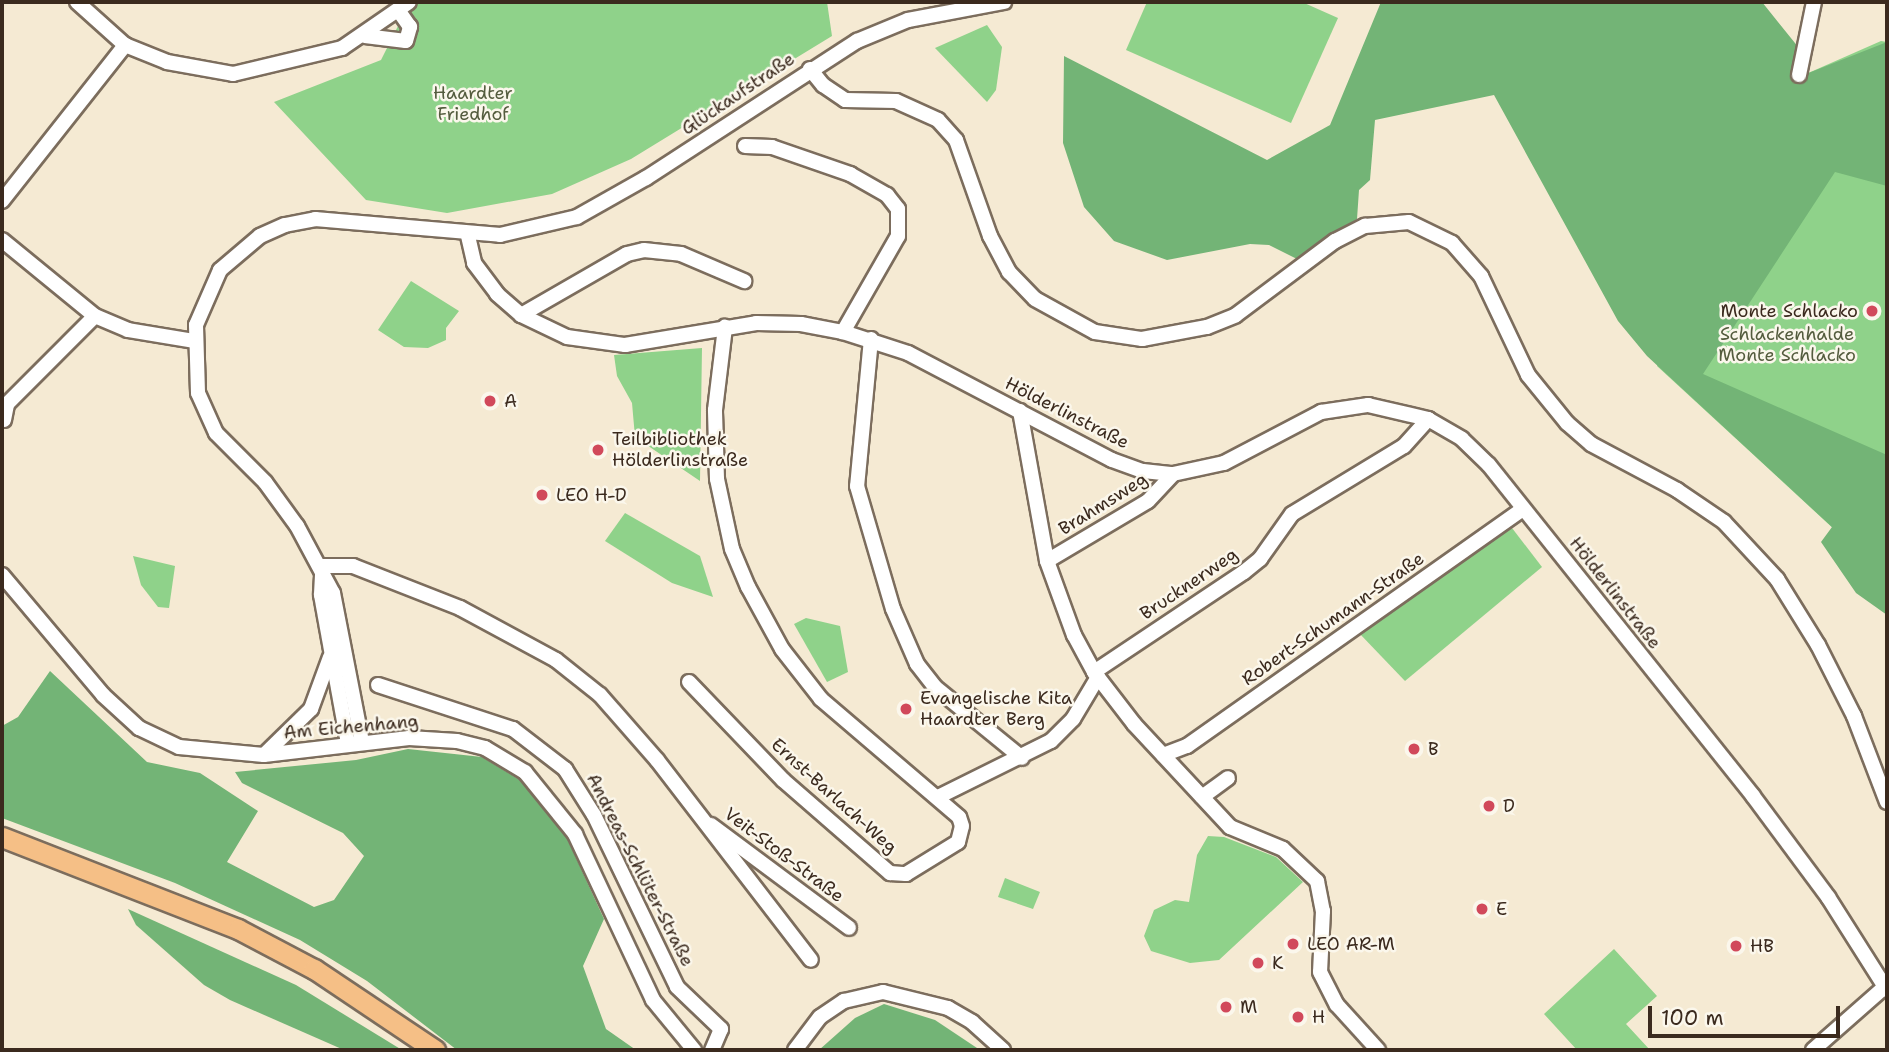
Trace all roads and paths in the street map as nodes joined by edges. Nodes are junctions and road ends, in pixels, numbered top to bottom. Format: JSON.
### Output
{"nodes":[{"id":1,"x":77,"y":2,"type":"edge"},
{"id":2,"x":1004,"y":2,"type":"edge"},
{"id":3,"x":1814,"y":2,"type":"edge"},
{"id":4,"x":404,"y":6,"type":"edge"},
{"id":5,"x":365,"y":36,"type":"junction"},
{"id":6,"x":125,"y":46,"type":"junction"},
{"id":7,"x":810,"y":68,"type":"junction"},
{"id":8,"x":1799,"y":75,"type":"dead end"},
{"id":9,"x":745,"y":146,"type":"dead end"},
{"id":10,"x":2,"y":201,"type":"edge"},
{"id":11,"x":468,"y":236,"type":"junction"},
{"id":12,"x":2,"y":240,"type":"edge"},
{"id":13,"x":744,"y":281,"type":"dead end"},
{"id":14,"x":521,"y":315,"type":"junction"},
{"id":15,"x":95,"y":316,"type":"junction"},
{"id":16,"x":724,"y":327,"type":"junction"},
{"id":17,"x":843,"y":332,"type":"junction"},
{"id":18,"x":871,"y":340,"type":"junction"},
{"id":19,"x":194,"y":341,"type":"junction"},
{"id":20,"x":1020,"y":411,"type":"junction"},
{"id":21,"x":1428,"y":419,"type":"junction"},
{"id":22,"x":4,"y":420,"type":"dead end"},
{"id":23,"x":1174,"y":474,"type":"junction"},
{"id":24,"x":1523,"y":509,"type":"junction"},
{"id":25,"x":1047,"y":561,"type":"junction"},
{"id":26,"x":321,"y":570,"type":"junction"},
{"id":27,"x":2,"y":575,"type":"edge"},
{"id":28,"x":332,"y":652,"type":"junction"},
{"id":29,"x":1096,"y":674,"type":"junction"},
{"id":30,"x":689,"y":682,"type":"dead end"},
{"id":31,"x":378,"y":685,"type":"dead end"},
{"id":32,"x":355,"y":743,"type":"junction"},
{"id":33,"x":264,"y":755,"type":"junction"},
{"id":34,"x":1163,"y":755,"type":"junction"},
{"id":35,"x":1022,"y":758,"type":"junction"},
{"id":36,"x":1228,"y":778,"type":"dead end"},
{"id":37,"x":938,"y":797,"type":"junction"},
{"id":38,"x":1202,"y":797,"type":"junction"},
{"id":39,"x":1887,"y":802,"type":"edge"},
{"id":40,"x":696,"y":814,"type":"junction"},
{"id":41,"x":2,"y":837,"type":"edge"},
{"id":42,"x":849,"y":928,"type":"dead end"},
{"id":43,"x":811,"y":960,"type":"dead end"},
{"id":44,"x":1887,"y":988,"type":"edge"},
{"id":45,"x":435,"y":1050,"type":"edge"},
{"id":46,"x":694,"y":1050,"type":"edge"},
{"id":47,"x":712,"y":1050,"type":"edge"},
{"id":48,"x":795,"y":1050,"type":"edge"},
{"id":49,"x":1003,"y":1050,"type":"edge"},
{"id":50,"x":1378,"y":1050,"type":"edge"},
{"id":51,"x":1813,"y":1050,"type":"edge"}],
"edges":[{"from":1,"to":6,"type":"street"},
{"from":2,"to":7,"type":"street","name":"Glückaufstraße"},
{"from":3,"to":8,"type":"street"},
{"from":4,"to":5,"type":"street"},
{"from":4,"to":5,"type":"street"},
{"from":5,"to":6,"type":"street"},
{"from":6,"to":10,"type":"street"},
{"from":7,"to":11,"type":"street","name":"Glückaufstraße"},
{"from":7,"to":39,"type":"street"},
{"from":9,"to":17,"type":"street"},
{"from":11,"to":14,"type":"street","name":"Hölderlinstraße"},
{"from":11,"to":19,"type":"street","name":"Glückaufstraße"},
{"from":12,"to":15,"type":"street"},
{"from":13,"to":14,"type":"street"},
{"from":14,"to":16,"type":"street","name":"Hölderlinstraße"},
{"from":15,"to":19,"type":"street"},
{"from":15,"to":22,"type":"street"},
{"from":16,"to":17,"type":"street","name":"Hölderlinstraße"},
{"from":16,"to":37,"type":"street"},
{"from":17,"to":18,"type":"street","name":"Hölderlinstraße"},
{"from":18,"to":20,"type":"street","name":"Hölderlinstraße"},
{"from":18,"to":35,"type":"street"},
{"from":19,"to":26,"type":"street","name":"Glückaufstraße"},
{"from":20,"to":23,"type":"street","name":"Hölderlinstraße"},
{"from":20,"to":25,"type":"street"},
{"from":21,"to":23,"type":"street","name":"Hölderlinstraße"},
{"from":21,"to":24,"type":"street","name":"Hölderlinstraße"},
{"from":21,"to":29,"type":"street","name":"Brucknerweg"},
{"from":23,"to":25,"type":"street","name":"Brahmsweg"},
{"from":24,"to":34,"type":"street","name":"Robert-Schumann-Straße"},
{"from":24,"to":44,"type":"street","name":"Hölderlinstraße"},
{"from":25,"to":29,"type":"street"},
{"from":26,"to":28,"type":"street"},
{"from":26,"to":32,"type":"street","name":"Glückaufstraße"},
{"from":26,"to":40,"type":"street","name":"Veit-Stoß-Straße"},
{"from":27,"to":33,"type":"street","name":"Am Eichenhang"},
{"from":28,"to":32,"type":"street"},
{"from":28,"to":33,"type":"street"},
{"from":29,"to":34,"type":"street"},
{"from":29,"to":35,"type":"street"},
{"from":30,"to":37,"type":"street","name":"Ernst-Barlach-Weg"},
{"from":31,"to":47,"type":"street","name":"Andreas-Schlüter-Straße"},
{"from":32,"to":33,"type":"street","name":"Am Eichenhang"},
{"from":32,"to":46,"type":"street","name":"Am Eichenhang"},
{"from":34,"to":38,"type":"street"},
{"from":35,"to":37,"type":"street"},
{"from":36,"to":38,"type":"street"},
{"from":38,"to":50,"type":"street"},
{"from":40,"to":42,"type":"street","name":"Veit-Stoß-Straße"},
{"from":40,"to":43,"type":"street","name":"Veit-Stoß-Straße"},
{"from":41,"to":45,"type":"main road"},
{"from":44,"to":51,"type":"street"},
{"from":48,"to":49,"type":"street"}]}
